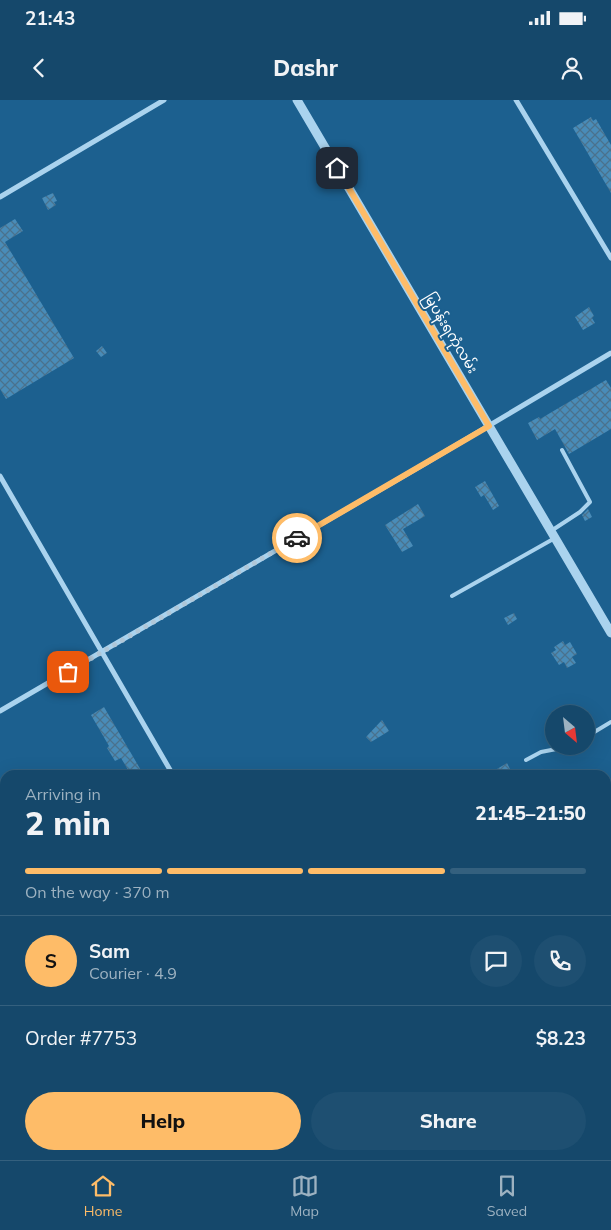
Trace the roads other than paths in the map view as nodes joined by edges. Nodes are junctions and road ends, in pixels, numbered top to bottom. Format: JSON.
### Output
{"nodes":[{"id":1,"x":164,"y":100,"type":"edge"},
{"id":2,"x":297,"y":100,"type":"edge"},
{"id":3,"x":516,"y":100,"type":"edge"},
{"id":4,"x":0,"y":197,"type":"edge"},
{"id":5,"x":611,"y":258,"type":"edge"},
{"id":6,"x":611,"y":353,"type":"edge"},
{"id":7,"x":489,"y":426,"type":"junction"},
{"id":8,"x":562,"y":450,"type":"dead end"},
{"id":9,"x":0,"y":476,"type":"edge"},
{"id":10,"x":553,"y":534,"type":"junction"},
{"id":11,"x":452,"y":596,"type":"dead end"},
{"id":12,"x":611,"y":633,"type":"edge"},
{"id":13,"x":102,"y":652,"type":"junction"},
{"id":14,"x":0,"y":711,"type":"edge"},
{"id":15,"x":611,"y":722,"type":"edge"},
{"id":16,"x":595,"y":732,"type":"edge"},
{"id":17,"x":545,"y":751,"type":"edge"},
{"id":18,"x":526,"y":760,"type":"dead end"},
{"id":19,"x":170,"y":770,"type":"edge"}],
"edges":[{"from":1,"to":4,"type":"street"},
{"from":2,"to":7,"type":"street","name":"မြပန်းရကုံလမ်း"},
{"from":3,"to":5,"type":"street"},
{"from":6,"to":7,"type":"street"},
{"from":7,"to":10,"type":"street","name":"မြပန်းရကုံလမ်း"},
{"from":7,"to":13,"type":"street"},
{"from":8,"to":10,"type":"lane"},
{"from":9,"to":13,"type":"street"},
{"from":10,"to":11,"type":"lane"},
{"from":10,"to":12,"type":"street","name":"မြပန်းရကုံလမ်း"},
{"from":13,"to":14,"type":"street"},
{"from":13,"to":19,"type":"street"},
{"from":15,"to":16,"type":"lane"},
{"from":17,"to":18,"type":"lane"}]}
